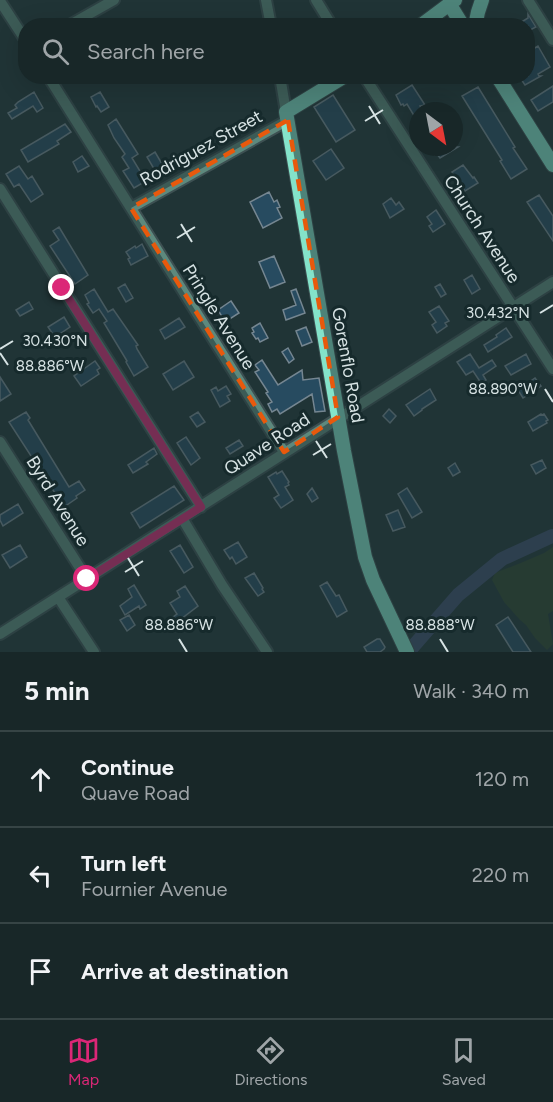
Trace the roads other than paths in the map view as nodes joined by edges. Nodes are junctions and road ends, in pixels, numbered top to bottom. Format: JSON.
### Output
{"nodes":[{"id":1,"x":114,"y":0,"type":"edge"},
{"id":2,"x":266,"y":0,"type":"edge"},
{"id":3,"x":316,"y":0,"type":"edge"},
{"id":4,"x":466,"y":0,"type":"edge"},
{"id":5,"x":482,"y":0,"type":"edge"},
{"id":6,"x":528,"y":0,"type":"edge"},
{"id":7,"x":0,"y":1,"type":"edge"},
{"id":8,"x":450,"y":2,"type":"edge"},
{"id":9,"x":82,"y":18,"type":"edge"},
{"id":10,"x":269,"y":18,"type":"edge"},
{"id":11,"x":327,"y":18,"type":"edge"},
{"id":12,"x":430,"y":18,"type":"edge"},
{"id":13,"x":459,"y":18,"type":"edge"},
{"id":14,"x":477,"y":18,"type":"edge"},
{"id":15,"x":18,"y":29,"type":"edge"},
{"id":16,"x":553,"y":40,"type":"edge"},
{"id":17,"x":53,"y":84,"type":"edge"},
{"id":18,"x":281,"y":84,"type":"edge"},
{"id":19,"x":333,"y":84,"type":"edge"},
{"id":20,"x":369,"y":84,"type":"edge"},
{"id":21,"x":502,"y":84,"type":"edge"},
{"id":22,"x":287,"y":116,"type":"junction"},
{"id":23,"x":553,"y":165,"type":"edge"},
{"id":24,"x":0,"y":189,"type":"edge"},
{"id":25,"x":131,"y":208,"type":"junction"},
{"id":26,"x":553,"y":282,"type":"edge"},
{"id":27,"x":514,"y":307,"type":"junction"},
{"id":28,"x":553,"y":369,"type":"edge"},
{"id":29,"x":338,"y":417,"type":"junction"},
{"id":30,"x":0,"y":442,"type":"edge"},
{"id":31,"x":284,"y":452,"type":"junction"},
{"id":32,"x":201,"y":507,"type":"junction"},
{"id":33,"x":182,"y":518,"type":"junction"},
{"id":34,"x":87,"y":579,"type":"junction"},
{"id":35,"x":58,"y":597,"type":"junction"},
{"id":36,"x":1,"y":631,"type":"edge"},
{"id":37,"x":94,"y":652,"type":"edge"},
{"id":38,"x":267,"y":652,"type":"edge"},
{"id":39,"x":407,"y":652,"type":"edge"}],
"edges":[{"from":1,"to":9,"type":"street"},
{"from":2,"to":10,"type":"street"},
{"from":3,"to":11,"type":"street"},
{"from":4,"to":8,"type":"main road"},
{"from":5,"to":14,"type":"main road"},
{"from":6,"to":16,"type":"street"},
{"from":7,"to":15,"type":"street"},
{"from":8,"to":12,"type":"main road"},
{"from":8,"to":13,"type":"main road"},
{"from":17,"to":25,"type":"street","name":"Pringle Avenue"},
{"from":18,"to":22,"type":"street","name":"Gorenflo Road"},
{"from":19,"to":22,"type":"main road","name":"Rodriguez Street"},
{"from":20,"to":27,"type":"street","name":"Church Avenue"},
{"from":21,"to":23,"type":"main road"},
{"from":22,"to":25,"type":"street","name":"Rodriguez Street"},
{"from":22,"to":29,"type":"main road","name":"Gorenflo Road"},
{"from":24,"to":32,"type":"street"},
{"from":25,"to":31,"type":"street","name":"Pringle Avenue"},
{"from":26,"to":27,"type":"street","name":"Quave Road"},
{"from":27,"to":28,"type":"street","name":"Church Avenue"},
{"from":27,"to":29,"type":"street","name":"Quave Road"},
{"from":29,"to":31,"type":"street","name":"Quave Road"},
{"from":29,"to":39,"type":"main road","name":"Gorenflo Road"},
{"from":30,"to":34,"type":"street","name":"Byrd Avenue"},
{"from":31,"to":32,"type":"street","name":"Quave Road"},
{"from":32,"to":33,"type":"street","name":"Quave Road"},
{"from":33,"to":34,"type":"street","name":"Quave Road"},
{"from":33,"to":38,"type":"street"},
{"from":34,"to":35,"type":"street","name":"Quave Road"},
{"from":35,"to":36,"type":"street","name":"Quave Road"},
{"from":35,"to":37,"type":"street"}]}
